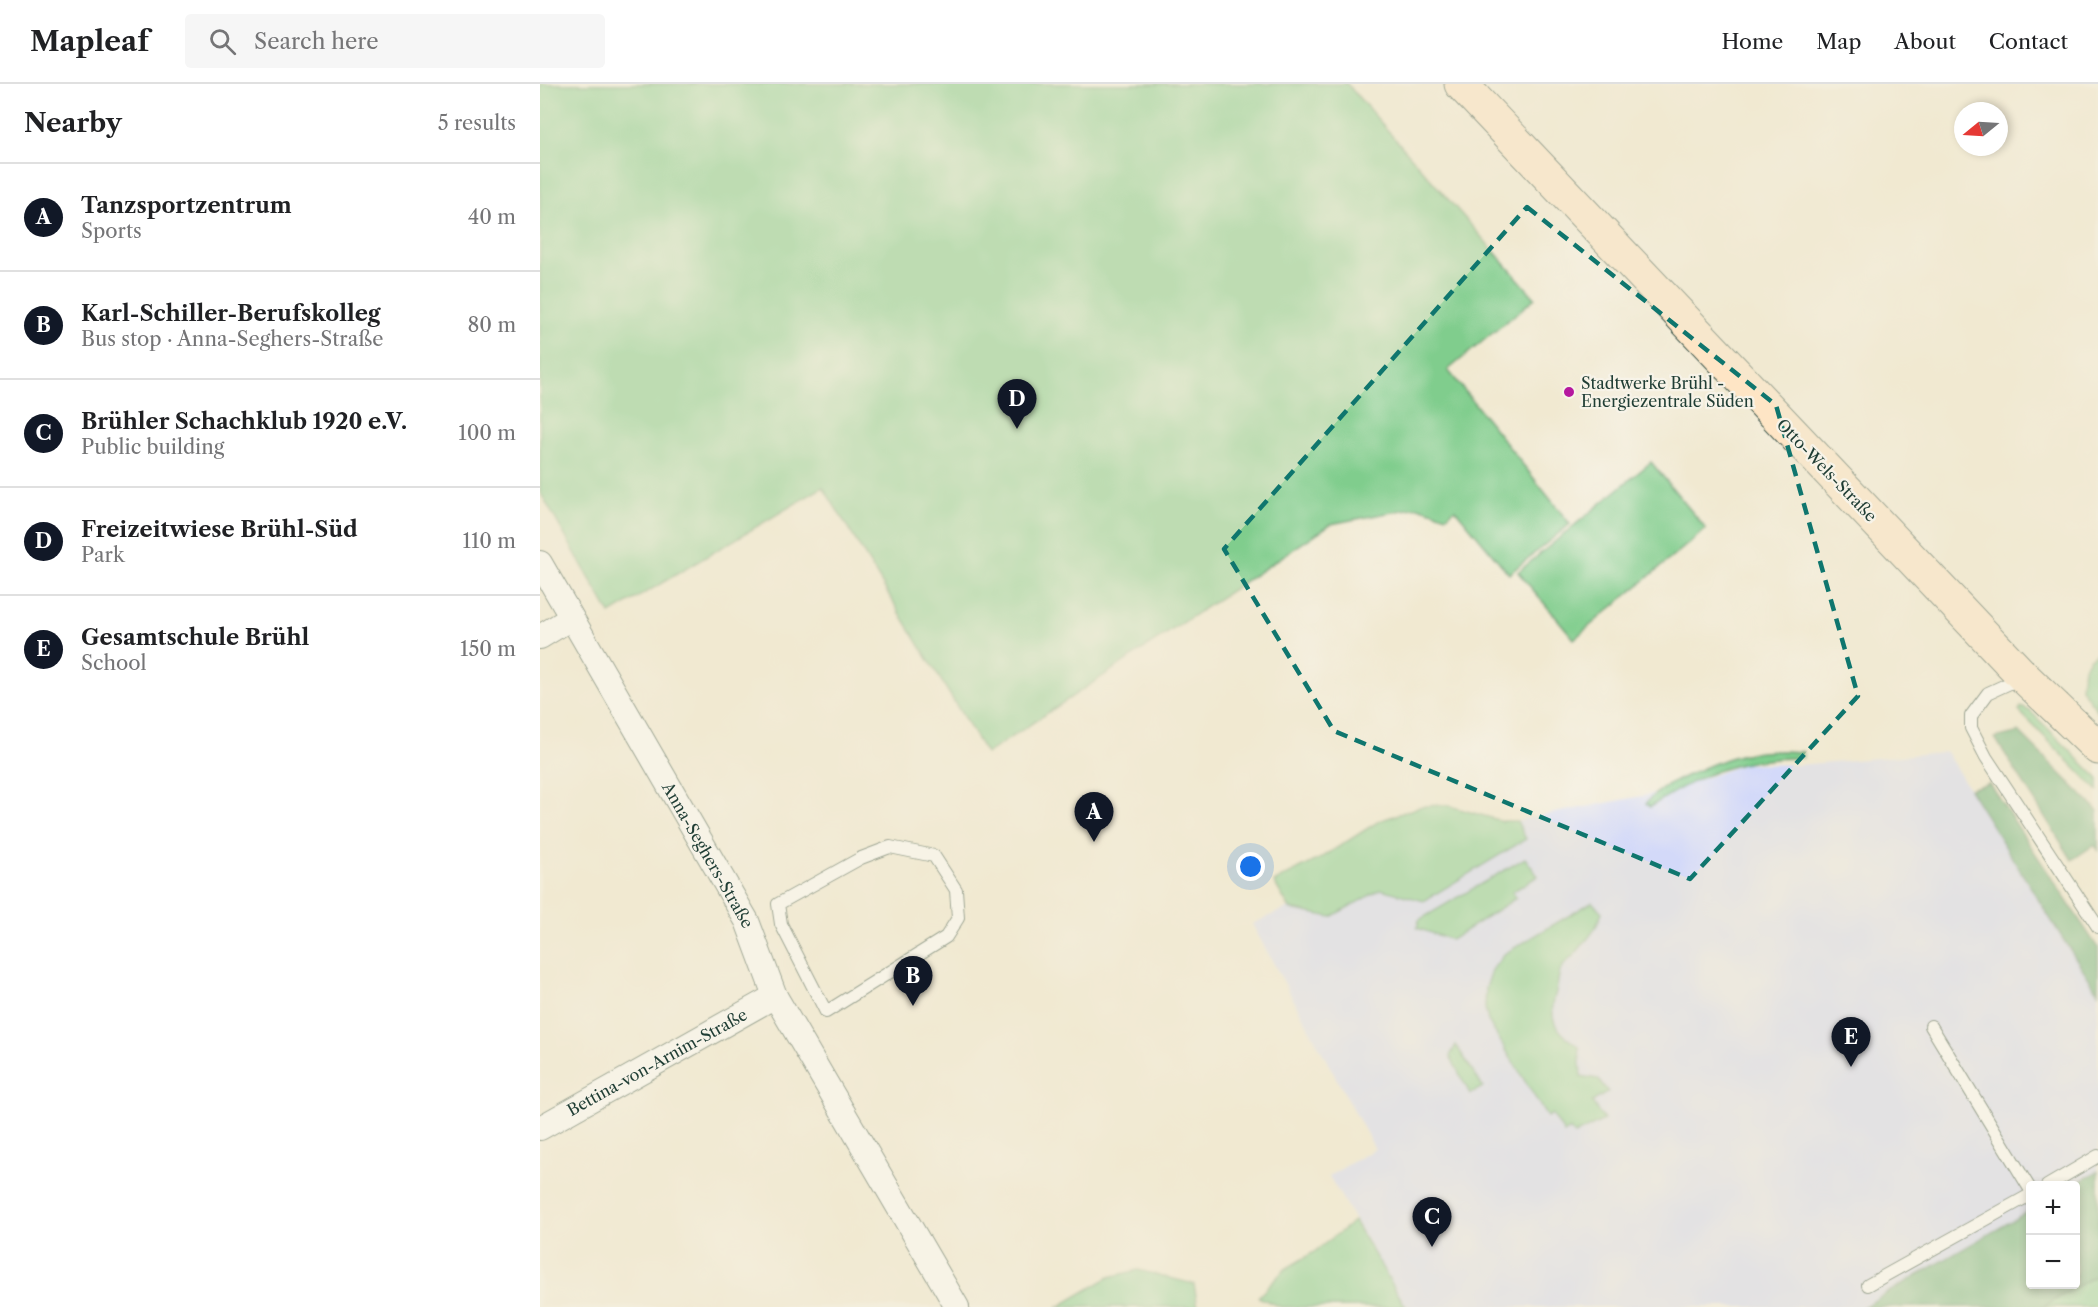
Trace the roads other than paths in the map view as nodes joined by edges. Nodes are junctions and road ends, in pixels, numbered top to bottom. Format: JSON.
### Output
{"nodes":[{"id":1,"x":1461,"y":84,"type":"edge"},
{"id":2,"x":540,"y":562,"type":"edge"},
{"id":3,"x":571,"y":618,"type":"junction"},
{"id":4,"x":540,"y":637,"type":"edge"},
{"id":5,"x":2024,"y":677,"type":"junction"},
{"id":6,"x":2098,"y":748,"type":"edge"},
{"id":7,"x":2098,"y":927,"type":"edge"},
{"id":8,"x":898,"y":966,"type":"joint"},
{"id":9,"x":775,"y":996,"type":"junction"},
{"id":10,"x":1931,"y":1026,"type":"dead end"},
{"id":11,"x":540,"y":1128,"type":"edge"},
{"id":12,"x":2098,"y":1156,"type":"edge"},
{"id":13,"x":2026,"y":1181,"type":"edge"},
{"id":14,"x":2054,"y":1181,"type":"edge"},
{"id":15,"x":2026,"y":1198,"type":"edge"},
{"id":16,"x":1868,"y":1285,"type":"dead end"},
{"id":17,"x":957,"y":1307,"type":"edge"}],
"edges":[{"from":1,"to":5,"type":"street","name":"Otto-Wels-Straße"},
{"from":2,"to":3,"type":"street","name":"Anna-Seghers-Straße"},
{"from":3,"to":4,"type":"street"},
{"from":3,"to":9,"type":"street","name":"Anna-Seghers-Straße"},
{"from":5,"to":6,"type":"street","name":"Otto-Wels-Straße"},
{"from":5,"to":7,"type":"lane"},
{"from":8,"to":8,"type":"lane"},
{"from":9,"to":11,"type":"street","name":"Bettina-von-Arnim-Straße"},
{"from":9,"to":17,"type":"street","name":"Anna-Seghers-Straße"},
{"from":10,"to":13,"type":"lane"},
{"from":12,"to":14,"type":"lane"},
{"from":15,"to":16,"type":"lane"}]}
